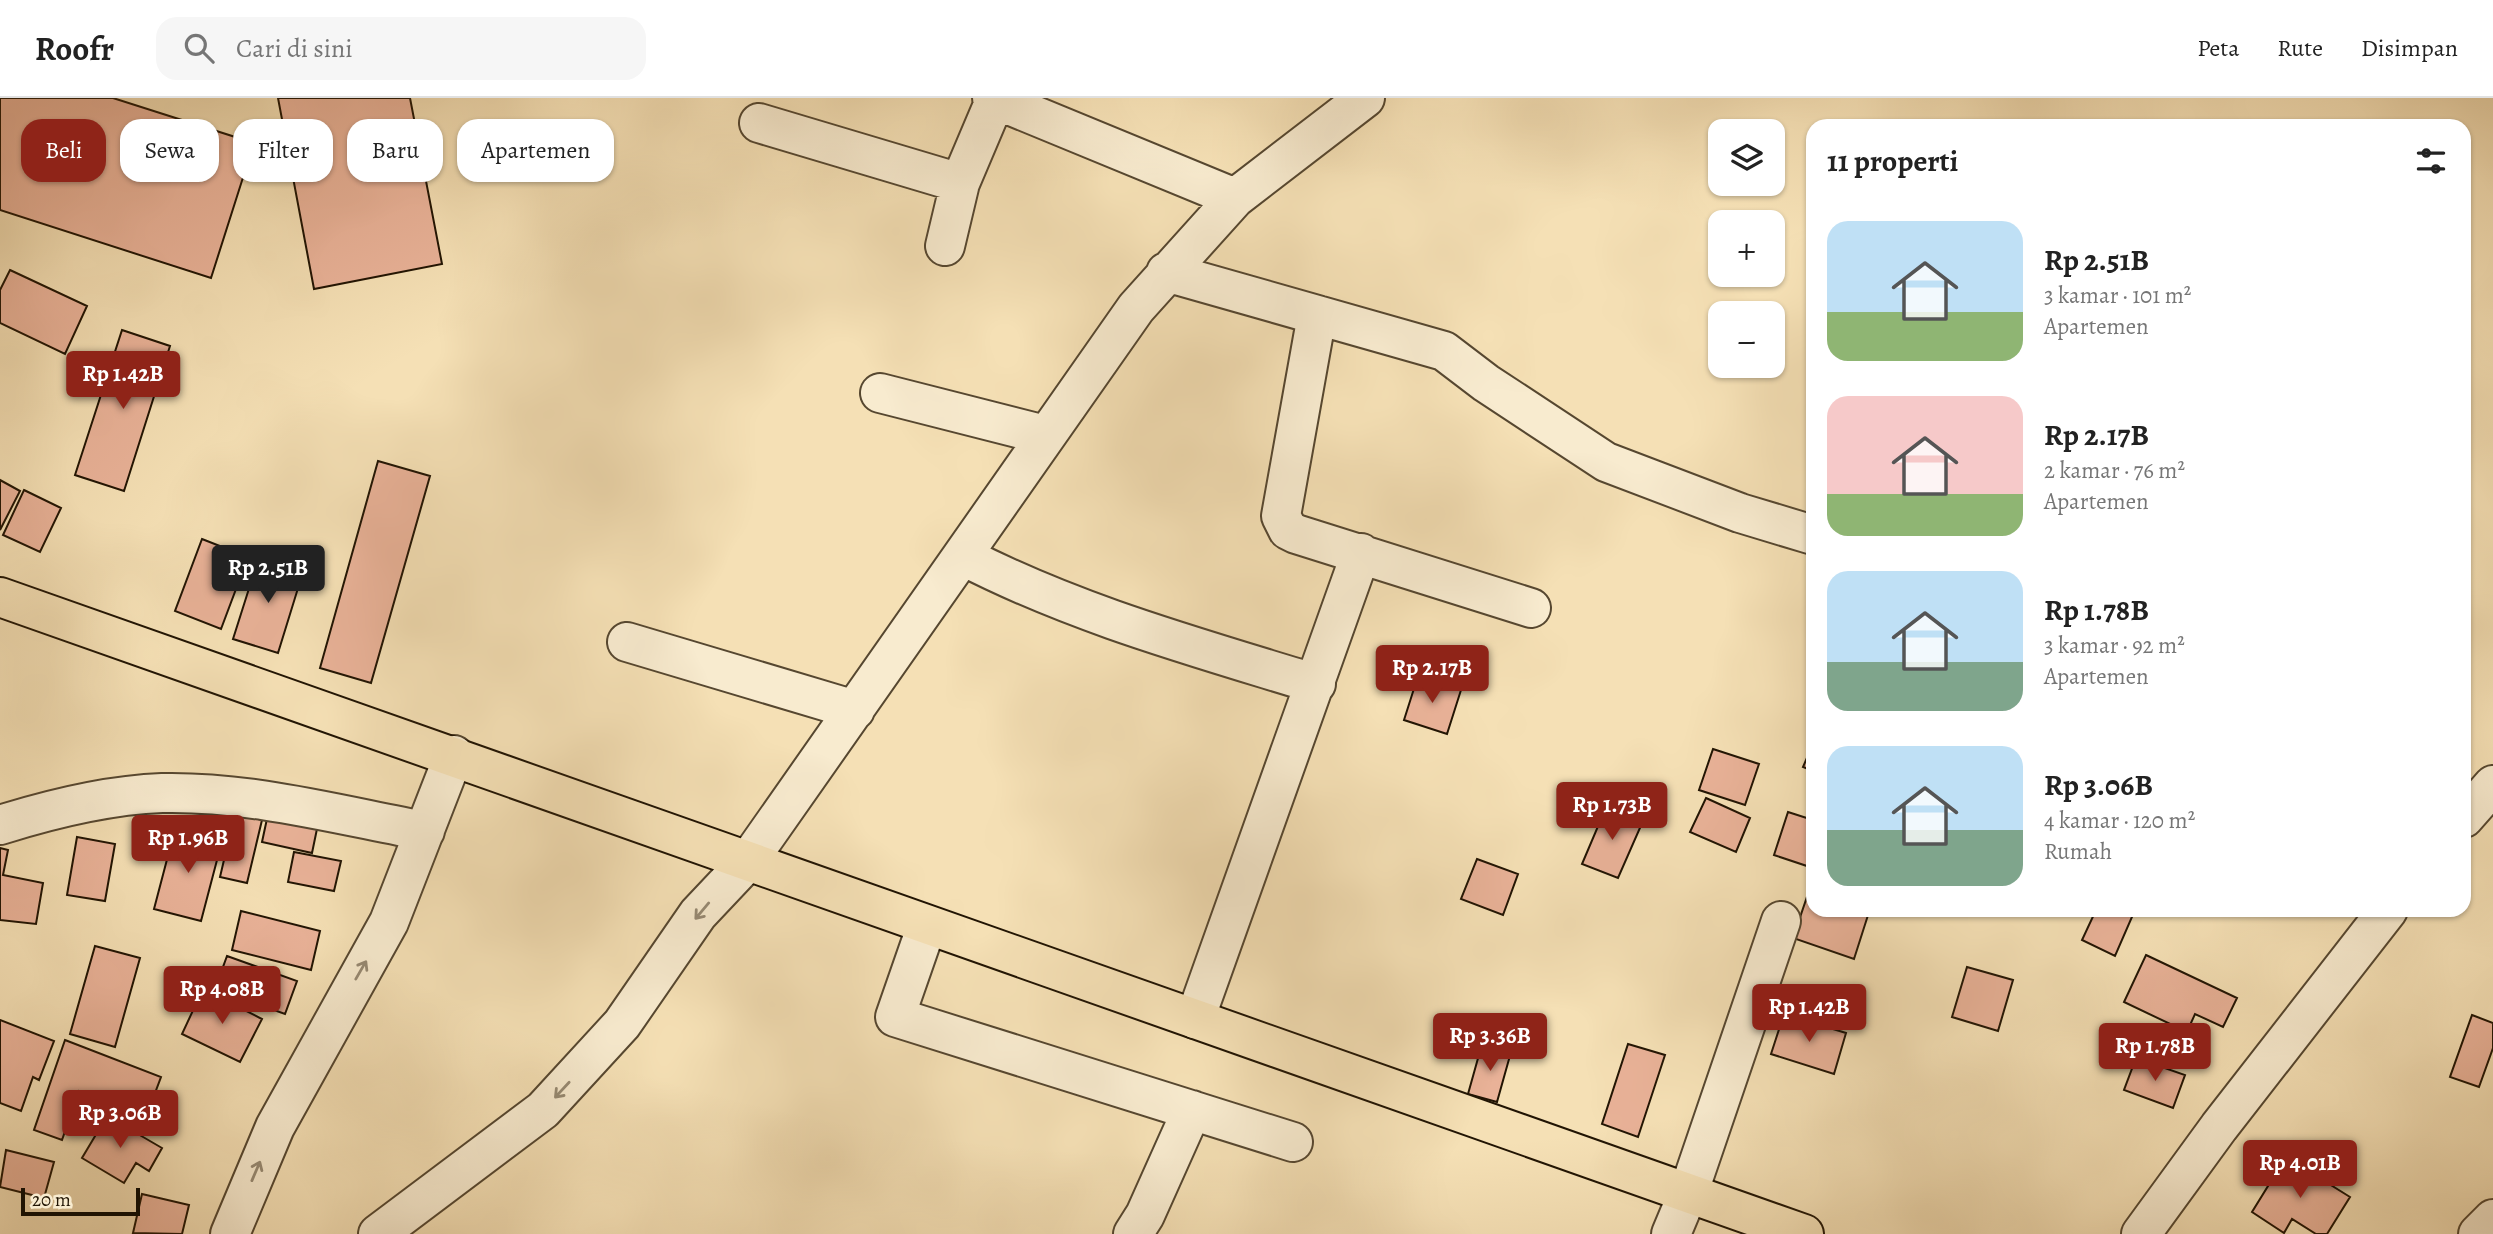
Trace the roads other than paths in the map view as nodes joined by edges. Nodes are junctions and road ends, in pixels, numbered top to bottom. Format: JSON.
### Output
{"nodes":[{"id":1,"x":995,"y":98,"type":"edge"},
{"id":2,"x":1365,"y":98,"type":"edge"},
{"id":3,"x":759,"y":123,"type":"dead end"},
{"id":4,"x":960,"y":183,"type":"junction"},
{"id":5,"x":1235,"y":198,"type":"junction"},
{"id":6,"x":945,"y":246,"type":"dead end"},
{"id":7,"x":1166,"y":272,"type":"junction"},
{"id":8,"x":1317,"y":315,"type":"junction"},
{"id":9,"x":880,"y":393,"type":"dead end"},
{"id":10,"x":1045,"y":435,"type":"junction"},
{"id":11,"x":1806,"y":533,"type":"edge"},
{"id":12,"x":1361,"y":553,"type":"junction"},
{"id":13,"x":963,"y":556,"type":"junction"},
{"id":14,"x":0,"y":597,"type":"edge"},
{"id":15,"x":1531,"y":608,"type":"dead end"},
{"id":16,"x":627,"y":642,"type":"dead end"},
{"id":17,"x":1316,"y":684,"type":"junction"},
{"id":18,"x":855,"y":710,"type":"junction"},
{"id":19,"x":454,"y":755,"type":"junction"},
{"id":20,"x":2493,"y":785,"type":"edge"},
{"id":21,"x":2471,"y":810,"type":"edge"},
{"id":22,"x":0,"y":825,"type":"edge"},
{"id":23,"x":425,"y":831,"type":"junction"},
{"id":24,"x":748,"y":861,"type":"junction"},
{"id":25,"x":2383,"y":917,"type":"edge"},
{"id":26,"x":1782,"y":921,"type":"dead end"},
{"id":27,"x":927,"y":925,"type":"junction"},
{"id":28,"x":1195,"y":1019,"type":"junction"},
{"id":29,"x":1192,"y":1110,"type":"junction"},
{"id":30,"x":1293,"y":1142,"type":"dead end"},
{"id":31,"x":1689,"y":1191,"type":"junction"},
{"id":32,"x":2493,"y":1219,"type":"edge"},
{"id":33,"x":230,"y":1234,"type":"edge"},
{"id":34,"x":378,"y":1234,"type":"edge"},
{"id":35,"x":1133,"y":1234,"type":"edge"},
{"id":36,"x":1671,"y":1234,"type":"edge"},
{"id":37,"x":1804,"y":1234,"type":"edge"},
{"id":38,"x":2141,"y":1234,"type":"edge"},
{"id":39,"x":2478,"y":1234,"type":"edge"}],
"edges":[{"from":1,"to":4,"type":"street"},
{"from":1,"to":5,"type":"street"},
{"from":2,"to":5,"type":"street"},
{"from":3,"to":4,"type":"street"},
{"from":4,"to":6,"type":"street"},
{"from":5,"to":7,"type":"street"},
{"from":7,"to":8,"type":"street"},
{"from":7,"to":10,"type":"street"},
{"from":8,"to":11,"type":"street"},
{"from":8,"to":12,"type":"street"},
{"from":9,"to":10,"type":"street"},
{"from":10,"to":13,"type":"street"},
{"from":12,"to":15,"type":"street"},
{"from":12,"to":17,"type":"street"},
{"from":13,"to":17,"type":"street"},
{"from":13,"to":18,"type":"street"},
{"from":14,"to":19,"type":"main road"},
{"from":16,"to":18,"type":"street"},
{"from":17,"to":28,"type":"street"},
{"from":18,"to":24,"type":"street"},
{"from":19,"to":23,"type":"street"},
{"from":19,"to":24,"type":"main road"},
{"from":20,"to":21,"type":"street"},
{"from":22,"to":23,"type":"street"},
{"from":33,"to":23,"type":"street","one_way":true},
{"from":24,"to":27,"type":"main road"},
{"from":24,"to":34,"type":"street","one_way":true},
{"from":25,"to":38,"type":"street"},
{"from":26,"to":31,"type":"street"},
{"from":27,"to":28,"type":"main road"},
{"from":27,"to":29,"type":"street"},
{"from":28,"to":31,"type":"main road"},
{"from":29,"to":30,"type":"street"},
{"from":29,"to":35,"type":"street"},
{"from":31,"to":36,"type":"street"},
{"from":31,"to":37,"type":"main road"},
{"from":32,"to":39,"type":"street"}]}
